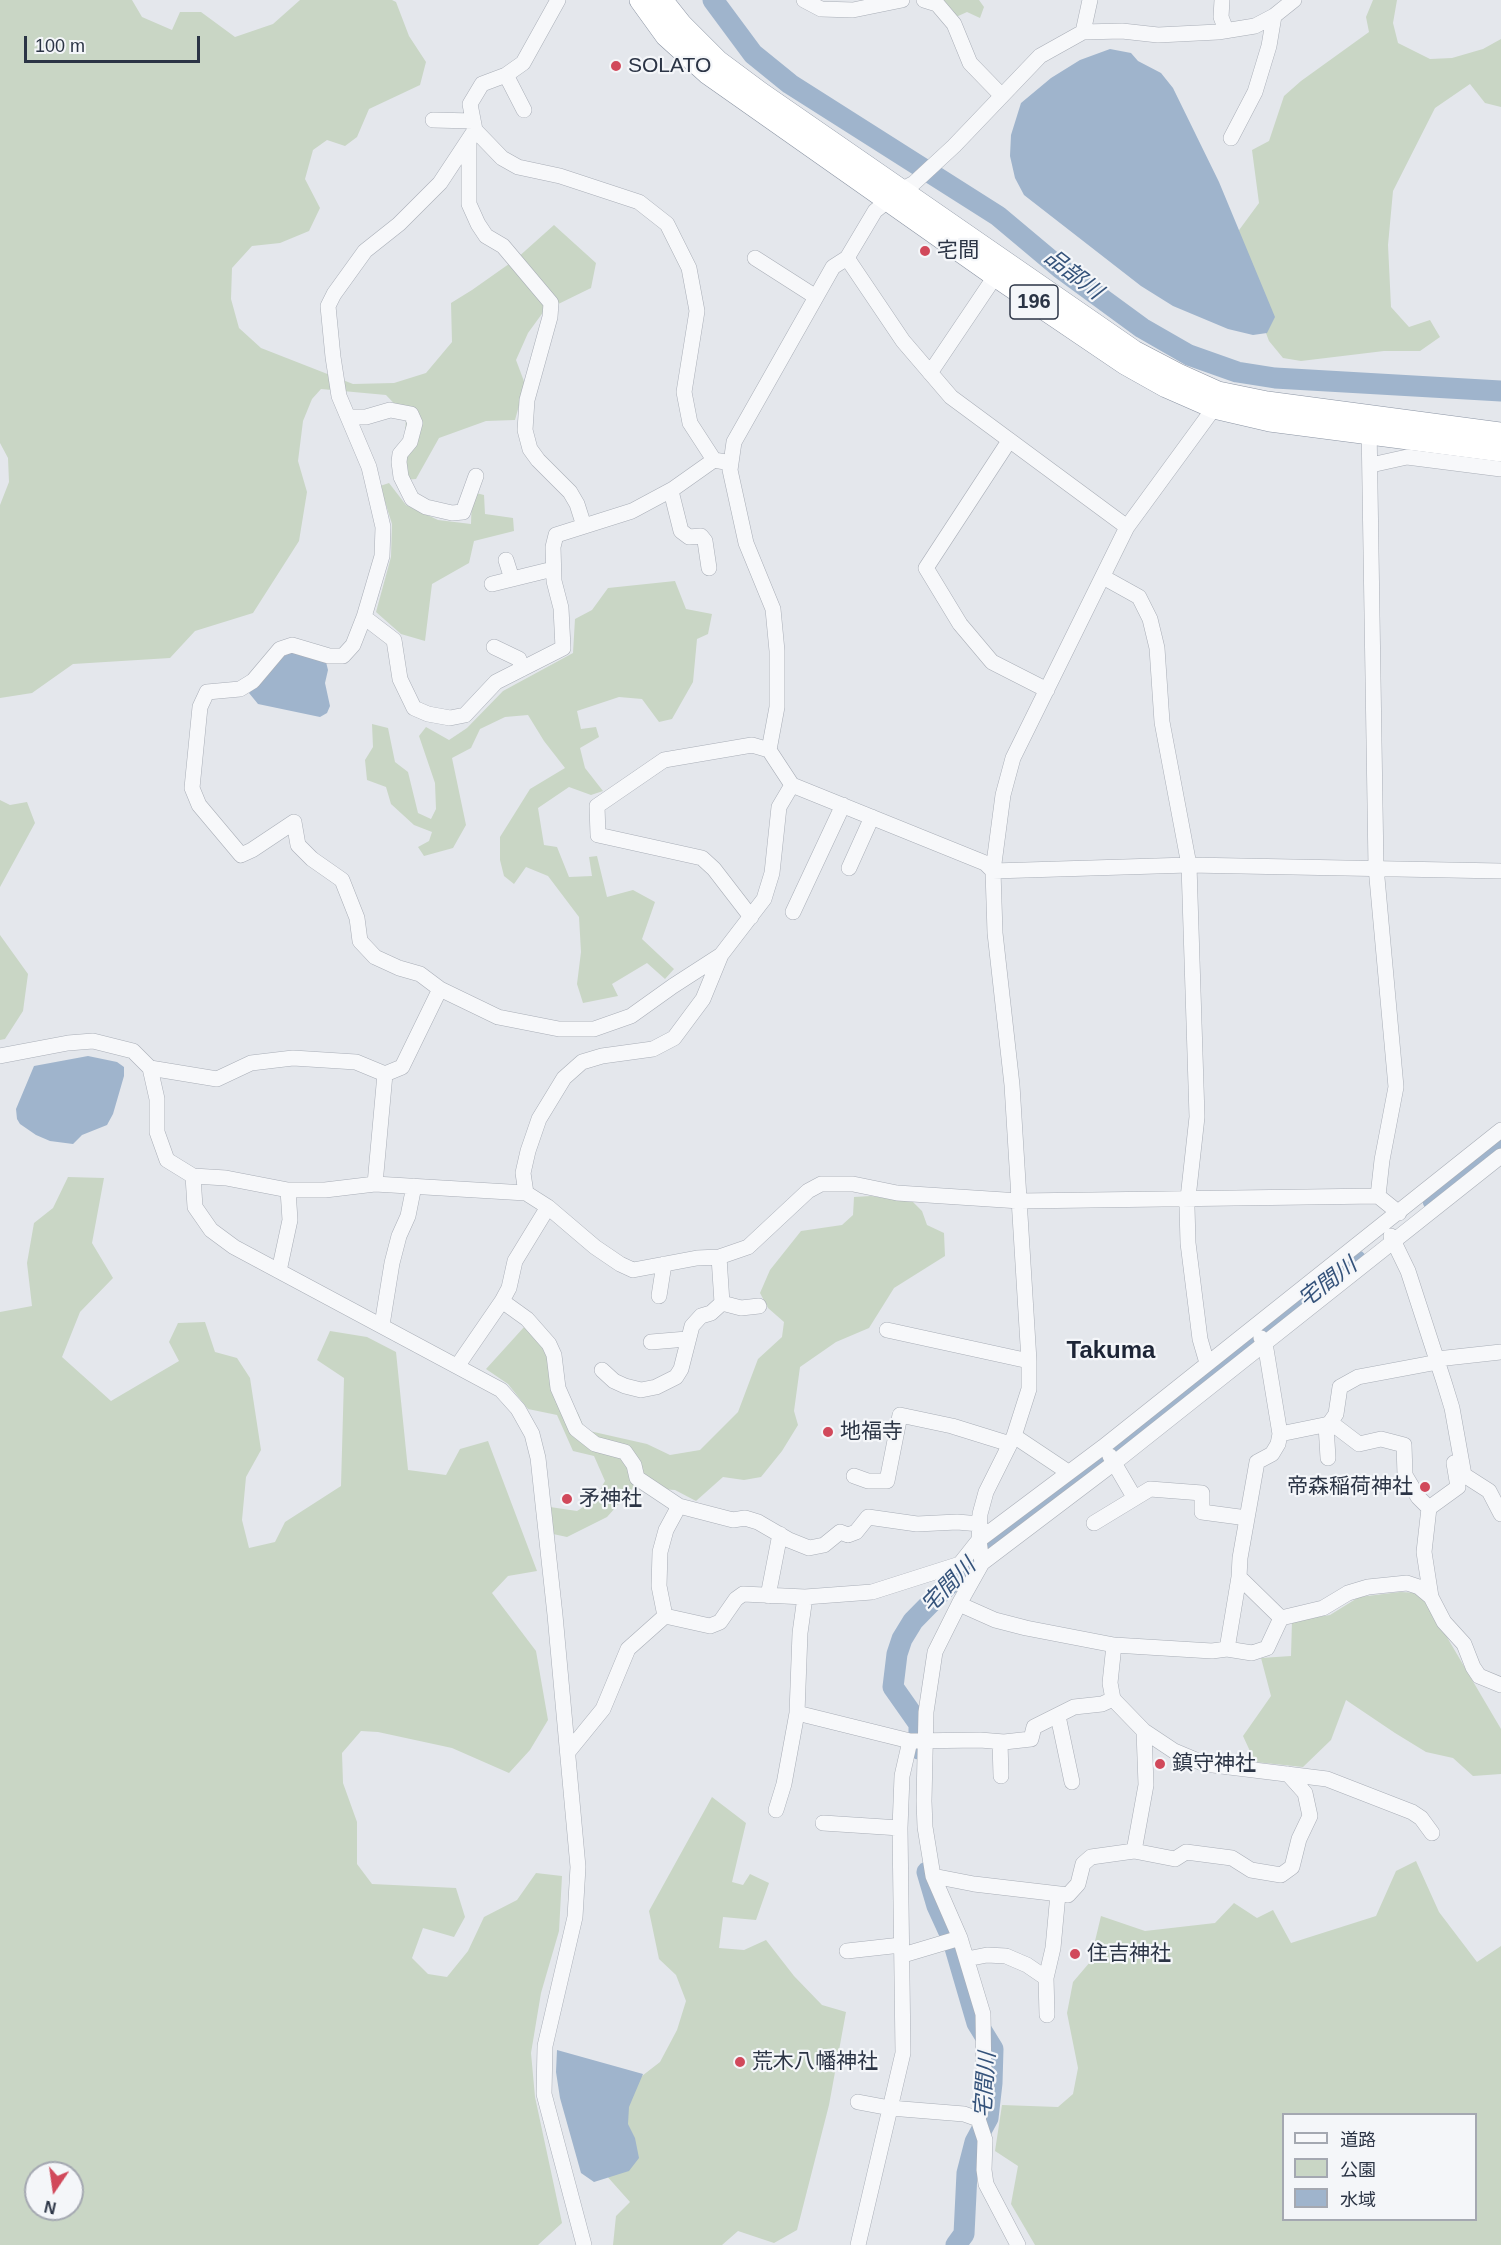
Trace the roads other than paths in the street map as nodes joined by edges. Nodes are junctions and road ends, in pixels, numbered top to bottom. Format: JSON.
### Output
{"nodes":[{"id":1,"x":558,"y":0,"type":"edge"},
{"id":2,"x":640,"y":0,"type":"edge"},
{"id":3,"x":662,"y":0,"type":"edge"},
{"id":4,"x":804,"y":0,"type":"edge"},
{"id":5,"x":902,"y":0,"type":"edge"},
{"id":6,"x":924,"y":0,"type":"edge"},
{"id":7,"x":1090,"y":0,"type":"edge"},
{"id":8,"x":1222,"y":0,"type":"edge"},
{"id":9,"x":1294,"y":0,"type":"edge"},
{"id":10,"x":1274,"y":16,"type":"junction"},
{"id":11,"x":1226,"y":30,"type":"junction"},
{"id":12,"x":1083,"y":32,"type":"junction"},
{"id":13,"x":506,"y":75,"type":"junction"},
{"id":14,"x":1002,"y":96,"type":"junction"},
{"id":15,"x":524,"y":110,"type":"dead end"},
{"id":16,"x":433,"y":120,"type":"dead end"},
{"id":17,"x":473,"y":130,"type":"junction"},
{"id":18,"x":1231,"y":138,"type":"dead end"},
{"id":19,"x":893,"y":195,"type":"junction"},
{"id":20,"x":755,"y":258,"type":"dead end"},
{"id":21,"x":847,"y":258,"type":"junction"},
{"id":22,"x":1000,"y":269,"type":"junction"},
{"id":23,"x":816,"y":297,"type":"junction"},
{"id":24,"x":930,"y":373,"type":"junction"},
{"id":25,"x":1216,"y":400,"type":"junction"},
{"id":26,"x":348,"y":417,"type":"junction"},
{"id":27,"x":1369,"y":426,"type":"junction"},
{"id":28,"x":1501,"y":433,"type":"edge"},
{"id":29,"x":1010,"y":441,"type":"junction"},
{"id":30,"x":1501,"y":451,"type":"edge"},
{"id":31,"x":714,"y":460,"type":"junction"},
{"id":32,"x":731,"y":463,"type":"junction"},
{"id":33,"x":1371,"y":465,"type":"junction"},
{"id":34,"x":1501,"y":469,"type":"edge"},
{"id":35,"x":476,"y":476,"type":"dead end"},
{"id":36,"x":671,"y":491,"type":"junction"},
{"id":37,"x":584,"y":526,"type":"junction"},
{"id":38,"x":1127,"y":527,"type":"junction"},
{"id":39,"x":506,"y":560,"type":"dead end"},
{"id":40,"x":709,"y":568,"type":"dead end"},
{"id":41,"x":554,"y":569,"type":"junction"},
{"id":42,"x":1103,"y":577,"type":"junction"},
{"id":43,"x":512,"y":579,"type":"junction"},
{"id":44,"x":492,"y":584,"type":"dead end"},
{"id":45,"x":364,"y":617,"type":"junction"},
{"id":46,"x":494,"y":647,"type":"dead end"},
{"id":47,"x":522,"y":669,"type":"junction"},
{"id":48,"x":1047,"y":690,"type":"junction"},
{"id":49,"x":769,"y":750,"type":"junction"},
{"id":50,"x":792,"y":785,"type":"junction"},
{"id":51,"x":843,"y":805,"type":"junction"},
{"id":52,"x":873,"y":817,"type":"junction"},
{"id":53,"x":1189,"y":865,"type":"junction"},
{"id":54,"x":1376,"y":867,"type":"junction"},
{"id":55,"x":849,"y":868,"type":"dead end"},
{"id":56,"x":993,"y":871,"type":"junction"},
{"id":57,"x":1501,"y":871,"type":"edge"},
{"id":58,"x":793,"y":912,"type":"dead end"},
{"id":59,"x":751,"y":917,"type":"junction"},
{"id":60,"x":721,"y":955,"type":"junction"},
{"id":61,"x":440,"y":989,"type":"junction"},
{"id":62,"x":0,"y":1056,"type":"edge"},
{"id":63,"x":150,"y":1068,"type":"junction"},
{"id":64,"x":385,"y":1074,"type":"junction"},
{"id":65,"x":1501,"y":1130,"type":"edge"},
{"id":66,"x":1501,"y":1156,"type":"edge"},
{"id":67,"x":194,"y":1176,"type":"junction"},
{"id":68,"x":375,"y":1184,"type":"junction"},
{"id":69,"x":414,"y":1186,"type":"junction"},
{"id":70,"x":288,"y":1190,"type":"junction"},
{"id":71,"x":526,"y":1192,"type":"junction"},
{"id":72,"x":1378,"y":1196,"type":"junction"},
{"id":73,"x":1188,"y":1198,"type":"junction"},
{"id":74,"x":1020,"y":1201,"type":"junction"},
{"id":75,"x":548,"y":1207,"type":"junction"},
{"id":76,"x":1399,"y":1213,"type":"junction"},
{"id":77,"x":1390,"y":1235,"type":"junction"},
{"id":78,"x":719,"y":1257,"type":"junction"},
{"id":79,"x":664,"y":1264,"type":"junction"},
{"id":80,"x":279,"y":1271,"type":"junction"},
{"id":81,"x":658,"y":1296,"type":"dead end"},
{"id":82,"x":502,"y":1300,"type":"junction"},
{"id":83,"x":722,"y":1303,"type":"junction"},
{"id":84,"x":759,"y":1306,"type":"dead end"},
{"id":85,"x":382,"y":1325,"type":"junction"},
{"id":86,"x":887,"y":1330,"type":"dead end"},
{"id":87,"x":1260,"y":1336,"type":"junction"},
{"id":88,"x":687,"y":1339,"type":"junction"},
{"id":89,"x":651,"y":1342,"type":"dead end"},
{"id":90,"x":1501,"y":1352,"type":"edge"},
{"id":91,"x":1437,"y":1360,"type":"junction"},
{"id":92,"x":1029,"y":1361,"type":"junction"},
{"id":93,"x":1208,"y":1363,"type":"junction"},
{"id":94,"x":458,"y":1365,"type":"junction"},
{"id":95,"x":602,"y":1370,"type":"dead end"},
{"id":96,"x":1328,"y":1423,"type":"junction"},
{"id":97,"x":1281,"y":1434,"type":"junction"},
{"id":98,"x":1012,"y":1440,"type":"junction"},
{"id":99,"x":1459,"y":1441,"type":"junction"},
{"id":100,"x":1109,"y":1455,"type":"junction"},
{"id":101,"x":1328,"y":1458,"type":"dead end"},
{"id":102,"x":1068,"y":1472,"type":"junction"},
{"id":103,"x":854,"y":1476,"type":"dead end"},
{"id":104,"x":1134,"y":1497,"type":"junction"},
{"id":105,"x":680,"y":1506,"type":"junction"},
{"id":106,"x":1429,"y":1508,"type":"junction"},
{"id":107,"x":1501,"y":1514,"type":"edge"},
{"id":108,"x":1247,"y":1518,"type":"junction"},
{"id":109,"x":1094,"y":1523,"type":"dead end"},
{"id":110,"x":980,"y":1524,"type":"junction"},
{"id":111,"x":780,"y":1534,"type":"junction"},
{"id":112,"x":979,"y":1540,"type":"junction"},
{"id":113,"x":982,"y":1563,"type":"junction"},
{"id":114,"x":1239,"y":1577,"type":"junction"},
{"id":115,"x":768,"y":1596,"type":"junction"},
{"id":116,"x":805,"y":1597,"type":"junction"},
{"id":117,"x":1431,"y":1597,"type":"junction"},
{"id":118,"x":959,"y":1604,"type":"junction"},
{"id":119,"x":666,"y":1616,"type":"junction"},
{"id":120,"x":1281,"y":1618,"type":"junction"},
{"id":121,"x":1114,"y":1645,"type":"junction"},
{"id":122,"x":1227,"y":1649,"type":"junction"},
{"id":123,"x":1501,"y":1685,"type":"edge"},
{"id":124,"x":1113,"y":1699,"type":"junction"},
{"id":125,"x":797,"y":1713,"type":"junction"},
{"id":126,"x":1058,"y":1716,"type":"junction"},
{"id":127,"x":1143,"y":1731,"type":"junction"},
{"id":128,"x":919,"y":1741,"type":"junction"},
{"id":129,"x":1000,"y":1742,"type":"junction"},
{"id":130,"x":568,"y":1752,"type":"junction"},
{"id":131,"x":1288,"y":1774,"type":"junction"},
{"id":132,"x":1001,"y":1776,"type":"dead end"},
{"id":133,"x":1072,"y":1782,"type":"dead end"},
{"id":134,"x":776,"y":1810,"type":"dead end"},
{"id":135,"x":824,"y":1823,"type":"dead end"},
{"id":136,"x":900,"y":1828,"type":"junction"},
{"id":137,"x":1432,"y":1833,"type":"dead end"},
{"id":138,"x":1134,"y":1851,"type":"junction"},
{"id":139,"x":933,"y":1876,"type":"junction"},
{"id":140,"x":1058,"y":1894,"type":"junction"},
{"id":141,"x":959,"y":1938,"type":"junction"},
{"id":142,"x":902,"y":1950,"type":"junction"},
{"id":143,"x":847,"y":1951,"type":"dead end"},
{"id":144,"x":967,"y":1959,"type":"junction"},
{"id":145,"x":1046,"y":1978,"type":"junction"},
{"id":146,"x":1047,"y":2015,"type":"dead end"},
{"id":147,"x":858,"y":2102,"type":"dead end"},
{"id":148,"x":890,"y":2108,"type":"junction"},
{"id":149,"x":978,"y":2119,"type":"junction"},
{"id":150,"x":584,"y":2245,"type":"edge"},
{"id":151,"x":858,"y":2245,"type":"edge"},
{"id":152,"x":1018,"y":2245,"type":"edge"}],
"edges":[{"from":1,"to":13,"type":"street"},
{"from":2,"to":19,"type":"highway","number":"196"},
{"from":3,"to":19,"type":"highway","number":"196"},
{"from":4,"to":5,"type":"street"},
{"from":6,"to":14,"type":"street"},
{"from":7,"to":12,"type":"street"},
{"from":8,"to":11,"type":"street"},
{"from":9,"to":10,"type":"street"},
{"from":10,"to":11,"type":"street"},
{"from":10,"to":18,"type":"street"},
{"from":11,"to":12,"type":"street"},
{"from":12,"to":14,"type":"street"},
{"from":13,"to":15,"type":"street"},
{"from":13,"to":17,"type":"street"},
{"from":14,"to":19,"type":"street"},
{"from":16,"to":17,"type":"street"},
{"from":17,"to":26,"type":"street"},
{"from":17,"to":31,"type":"street"},
{"from":17,"to":37,"type":"street"},
{"from":19,"to":21,"type":"street"},
{"from":19,"to":22,"type":"highway","number":"196"},
{"from":20,"to":23,"type":"street"},
{"from":21,"to":23,"type":"street"},
{"from":21,"to":24,"type":"street"},
{"from":22,"to":24,"type":"street"},
{"from":22,"to":25,"type":"highway","number":"196"},
{"from":23,"to":32,"type":"street"},
{"from":24,"to":29,"type":"street"},
{"from":25,"to":27,"type":"highway","number":"196"},
{"from":25,"to":38,"type":"street"},
{"from":26,"to":35,"type":"street"},
{"from":26,"to":45,"type":"street"},
{"from":27,"to":28,"type":"highway","number":"196"},
{"from":27,"to":30,"type":"highway","number":"196"},
{"from":27,"to":33,"type":"street"},
{"from":29,"to":38,"type":"street"},
{"from":29,"to":48,"type":"street"},
{"from":31,"to":32,"type":"street"},
{"from":31,"to":36,"type":"street"},
{"from":32,"to":49,"type":"street"},
{"from":33,"to":34,"type":"street"},
{"from":33,"to":54,"type":"street"},
{"from":36,"to":37,"type":"street"},
{"from":36,"to":40,"type":"street"},
{"from":37,"to":41,"type":"street"},
{"from":38,"to":42,"type":"street"},
{"from":39,"to":43,"type":"street"},
{"from":41,"to":43,"type":"street"},
{"from":41,"to":47,"type":"street"},
{"from":42,"to":48,"type":"street"},
{"from":42,"to":53,"type":"street"},
{"from":43,"to":44,"type":"street"},
{"from":45,"to":47,"type":"street"},
{"from":45,"to":61,"type":"street"},
{"from":46,"to":47,"type":"street"},
{"from":48,"to":56,"type":"street"},
{"from":49,"to":50,"type":"street"},
{"from":49,"to":59,"type":"street"},
{"from":50,"to":51,"type":"street"},
{"from":50,"to":59,"type":"street"},
{"from":51,"to":52,"type":"street"},
{"from":51,"to":58,"type":"street"},
{"from":52,"to":55,"type":"street"},
{"from":52,"to":56,"type":"street"},
{"from":53,"to":54,"type":"street"},
{"from":53,"to":56,"type":"street"},
{"from":53,"to":73,"type":"street"},
{"from":54,"to":57,"type":"street"},
{"from":54,"to":72,"type":"street"},
{"from":56,"to":74,"type":"street"},
{"from":59,"to":60,"type":"street"},
{"from":60,"to":61,"type":"street"},
{"from":60,"to":71,"type":"street"},
{"from":61,"to":64,"type":"street"},
{"from":62,"to":63,"type":"street"},
{"from":63,"to":64,"type":"street"},
{"from":63,"to":67,"type":"street"},
{"from":64,"to":68,"type":"street"},
{"from":65,"to":76,"type":"street"},
{"from":66,"to":77,"type":"street"},
{"from":67,"to":70,"type":"street"},
{"from":67,"to":80,"type":"street"},
{"from":68,"to":69,"type":"street"},
{"from":68,"to":70,"type":"street"},
{"from":69,"to":71,"type":"street"},
{"from":69,"to":85,"type":"street"},
{"from":70,"to":80,"type":"street"},
{"from":71,"to":75,"type":"street"},
{"from":72,"to":73,"type":"street"},
{"from":72,"to":76,"type":"street"},
{"from":73,"to":74,"type":"street"},
{"from":73,"to":93,"type":"street"},
{"from":74,"to":78,"type":"street"},
{"from":74,"to":92,"type":"street"},
{"from":75,"to":79,"type":"street"},
{"from":75,"to":82,"type":"street"},
{"from":76,"to":77,"type":"street"},
{"from":77,"to":87,"type":"street"},
{"from":77,"to":91,"type":"street"},
{"from":78,"to":79,"type":"street"},
{"from":78,"to":83,"type":"street"},
{"from":79,"to":81,"type":"street"},
{"from":80,"to":85,"type":"street"},
{"from":82,"to":94,"type":"street"},
{"from":82,"to":105,"type":"street"},
{"from":83,"to":84,"type":"street"},
{"from":83,"to":88,"type":"street"},
{"from":85,"to":94,"type":"street"},
{"from":86,"to":92,"type":"street"},
{"from":87,"to":93,"type":"street"},
{"from":87,"to":97,"type":"street"},
{"from":87,"to":100,"type":"street"},
{"from":88,"to":89,"type":"street"},
{"from":88,"to":95,"type":"street"},
{"from":90,"to":91,"type":"street"},
{"from":91,"to":96,"type":"street"},
{"from":91,"to":99,"type":"street"},
{"from":92,"to":98,"type":"street"},
{"from":93,"to":100,"type":"street"},
{"from":94,"to":130,"type":"street"},
{"from":96,"to":97,"type":"street"},
{"from":96,"to":101,"type":"street"},
{"from":96,"to":106,"type":"street"},
{"from":97,"to":108,"type":"street"},
{"from":98,"to":102,"type":"street"},
{"from":98,"to":103,"type":"street"},
{"from":98,"to":110,"type":"street"},
{"from":99,"to":106,"type":"street"},
{"from":99,"to":107,"type":"street"},
{"from":100,"to":102,"type":"street"},
{"from":100,"to":104,"type":"street"},
{"from":100,"to":113,"type":"street"},
{"from":102,"to":112,"type":"street"},
{"from":104,"to":108,"type":"street"},
{"from":104,"to":109,"type":"street"},
{"from":105,"to":111,"type":"street"},
{"from":105,"to":119,"type":"street"},
{"from":106,"to":117,"type":"street"},
{"from":108,"to":114,"type":"street"},
{"from":110,"to":111,"type":"street"},
{"from":110,"to":112,"type":"street"},
{"from":111,"to":115,"type":"street"},
{"from":112,"to":113,"type":"street"},
{"from":112,"to":116,"type":"street"},
{"from":113,"to":118,"type":"street"},
{"from":114,"to":120,"type":"street"},
{"from":114,"to":122,"type":"street"},
{"from":115,"to":116,"type":"street"},
{"from":115,"to":119,"type":"street"},
{"from":116,"to":125,"type":"street"},
{"from":117,"to":120,"type":"street"},
{"from":117,"to":123,"type":"street"},
{"from":118,"to":121,"type":"street"},
{"from":118,"to":128,"type":"street"},
{"from":119,"to":130,"type":"street"},
{"from":120,"to":122,"type":"street"},
{"from":121,"to":122,"type":"street"},
{"from":121,"to":124,"type":"street"},
{"from":124,"to":126,"type":"street"},
{"from":124,"to":127,"type":"street"},
{"from":125,"to":128,"type":"street"},
{"from":125,"to":134,"type":"street"},
{"from":126,"to":129,"type":"street"},
{"from":126,"to":133,"type":"street"},
{"from":127,"to":131,"type":"street"},
{"from":127,"to":138,"type":"street"},
{"from":128,"to":129,"type":"street"},
{"from":128,"to":136,"type":"street"},
{"from":128,"to":139,"type":"street"},
{"from":129,"to":132,"type":"street"},
{"from":130,"to":150,"type":"street"},
{"from":131,"to":137,"type":"street"},
{"from":131,"to":138,"type":"street"},
{"from":135,"to":136,"type":"street"},
{"from":136,"to":142,"type":"street"},
{"from":138,"to":140,"type":"street"},
{"from":139,"to":140,"type":"street"},
{"from":139,"to":141,"type":"street"},
{"from":140,"to":145,"type":"street"},
{"from":141,"to":142,"type":"street"},
{"from":141,"to":144,"type":"street"},
{"from":142,"to":143,"type":"street"},
{"from":142,"to":148,"type":"street"},
{"from":144,"to":145,"type":"street"},
{"from":144,"to":149,"type":"street"},
{"from":145,"to":146,"type":"street"},
{"from":147,"to":148,"type":"street"},
{"from":148,"to":149,"type":"street"},
{"from":148,"to":151,"type":"street"},
{"from":149,"to":152,"type":"street"}]}
